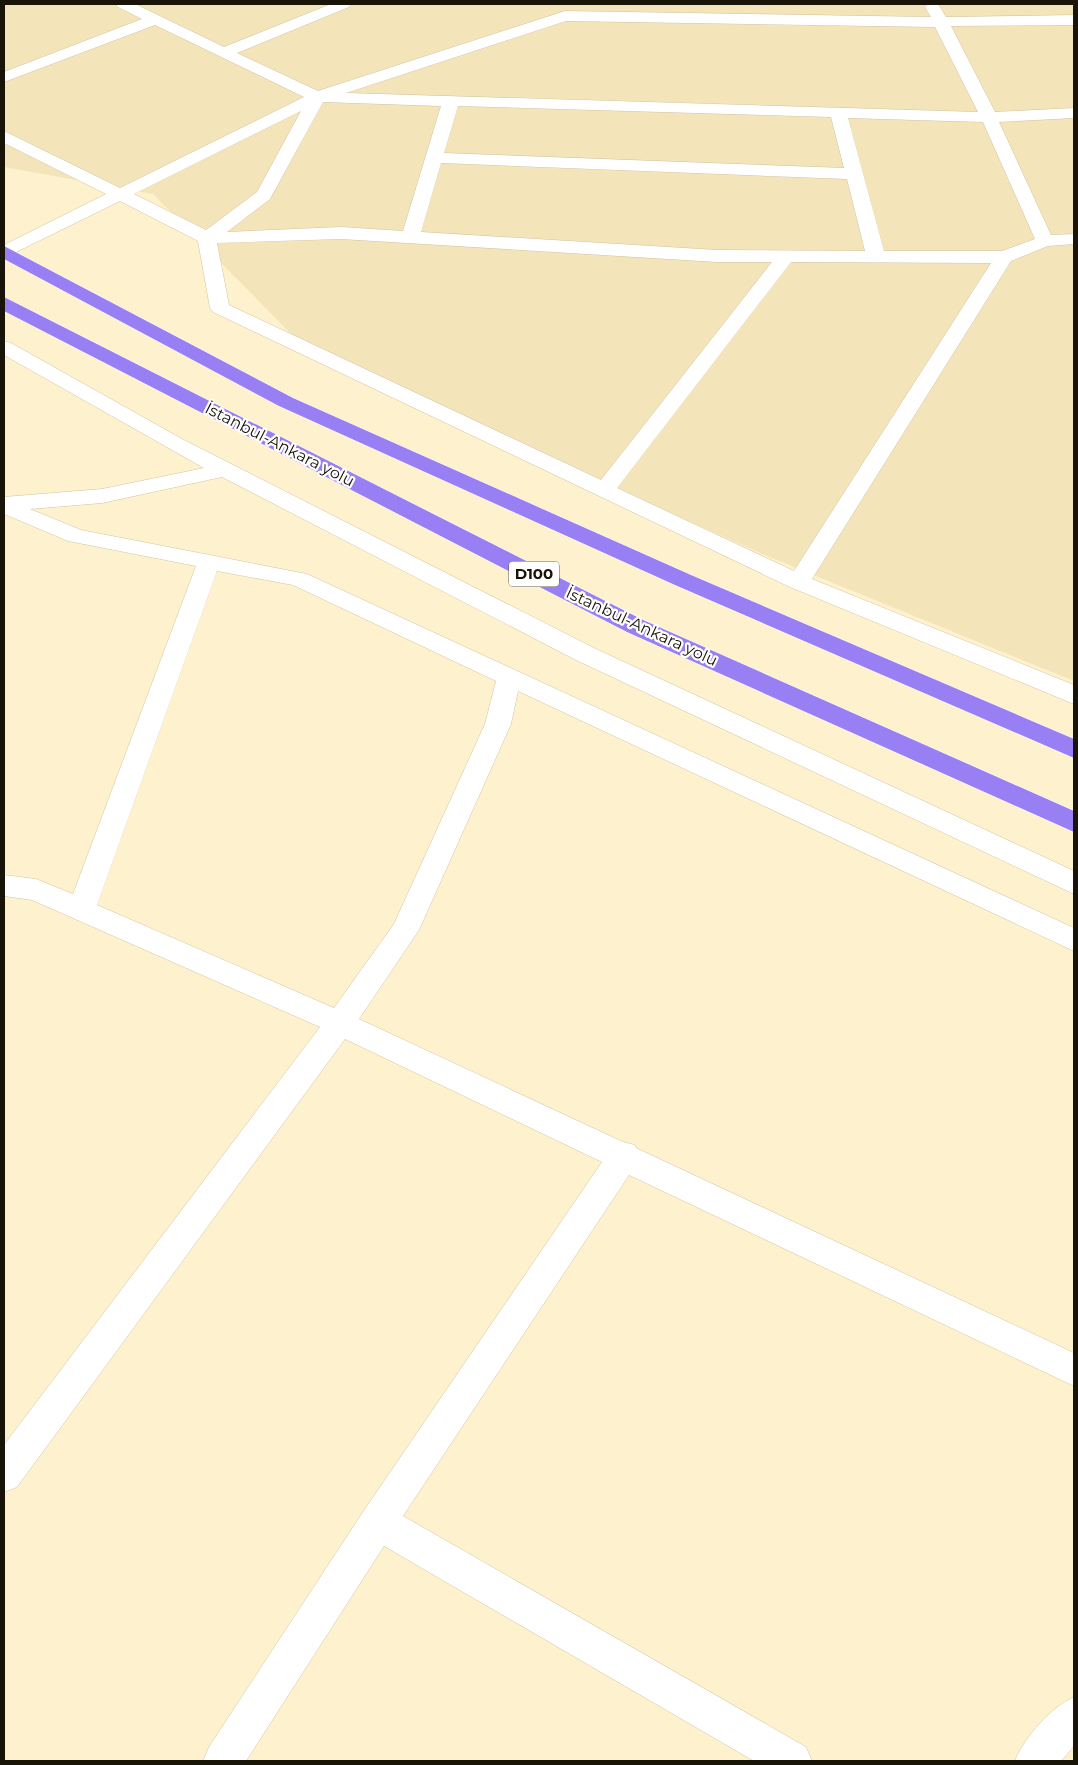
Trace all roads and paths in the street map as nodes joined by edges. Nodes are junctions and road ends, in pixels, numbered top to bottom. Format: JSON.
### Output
{"nodes":[{"id":1,"x":123,"y":4,"type":"edge"},
{"id":2,"x":344,"y":4,"type":"edge"},
{"id":3,"x":587,"y":4,"type":"edge"},
{"id":4,"x":931,"y":4,"type":"edge"},
{"id":5,"x":564,"y":16,"type":"junction"},
{"id":6,"x":157,"y":19,"type":"junction"},
{"id":7,"x":1074,"y":20,"type":"edge"},
{"id":8,"x":940,"y":22,"type":"junction"},
{"id":9,"x":225,"y":52,"type":"junction"},
{"id":10,"x":4,"y":77,"type":"edge"},
{"id":11,"x":317,"y":97,"type":"junction"},
{"id":12,"x":450,"y":101,"type":"junction"},
{"id":13,"x":838,"y":112,"type":"junction"},
{"id":14,"x":1074,"y":113,"type":"edge"},
{"id":15,"x":989,"y":117,"type":"junction"},
{"id":16,"x":9,"y":142,"type":"edge"},
{"id":17,"x":433,"y":158,"type":"junction"},
{"id":18,"x":855,"y":174,"type":"junction"},
{"id":19,"x":117,"y":194,"type":"junction"},
{"id":20,"x":410,"y":237,"type":"junction"},
{"id":21,"x":207,"y":238,"type":"junction"},
{"id":22,"x":1074,"y":239,"type":"edge"},
{"id":23,"x":1045,"y":241,"type":"junction"},
{"id":24,"x":4,"y":252,"type":"edge"},
{"id":25,"x":786,"y":256,"type":"junction"},
{"id":26,"x":876,"y":256,"type":"junction"},
{"id":27,"x":1004,"y":257,"type":"junction"},
{"id":28,"x":4,"y":303,"type":"edge"},
{"id":29,"x":4,"y":347,"type":"edge"},
{"id":30,"x":224,"y":470,"type":"junction"},
{"id":31,"x":604,"y":490,"type":"junction"},
{"id":32,"x":4,"y":505,"type":"edge"},
{"id":33,"x":209,"y":562,"type":"junction"},
{"id":34,"x":798,"y":582,"type":"junction"},
{"id":35,"x":509,"y":677,"type":"junction"},
{"id":36,"x":1074,"y":695,"type":"edge"},
{"id":37,"x":1074,"y":749,"type":"edge"},
{"id":38,"x":1074,"y":822,"type":"edge"},
{"id":39,"x":1074,"y":883,"type":"edge"},
{"id":40,"x":4,"y":886,"type":"edge"},
{"id":41,"x":81,"y":910,"type":"junction"},
{"id":42,"x":1074,"y":940,"type":"edge"},
{"id":43,"x":340,"y":1023,"type":"junction"},
{"id":44,"x":624,"y":1155,"type":"junction"},
{"id":45,"x":1074,"y":1370,"type":"edge"},
{"id":46,"x":4,"y":1474,"type":"edge"},
{"id":47,"x":378,"y":1522,"type":"junction"},
{"id":48,"x":1074,"y":1717,"type":"edge"},
{"id":49,"x":223,"y":1761,"type":"edge"},
{"id":50,"x":792,"y":1761,"type":"edge"},
{"id":51,"x":1035,"y":1761,"type":"edge"}],
"edges":[{"from":1,"to":6,"type":"street"},
{"from":2,"to":9,"type":"street"},
{"from":3,"to":5,"type":"street"},
{"from":4,"to":8,"type":"street"},
{"from":5,"to":8,"type":"street"},
{"from":5,"to":11,"type":"street"},
{"from":6,"to":9,"type":"street"},
{"from":6,"to":10,"type":"street"},
{"from":7,"to":8,"type":"street"},
{"from":8,"to":15,"type":"street"},
{"from":9,"to":11,"type":"street"},
{"from":11,"to":12,"type":"street"},
{"from":11,"to":19,"type":"street"},
{"from":11,"to":21,"type":"street"},
{"from":12,"to":13,"type":"street"},
{"from":12,"to":17,"type":"street"},
{"from":13,"to":15,"type":"street"},
{"from":13,"to":18,"type":"street"},
{"from":14,"to":15,"type":"street"},
{"from":15,"to":23,"type":"street"},
{"from":16,"to":19,"type":"street"},
{"from":17,"to":18,"type":"street"},
{"from":17,"to":20,"type":"street"},
{"from":18,"to":26,"type":"street"},
{"from":19,"to":21,"type":"street"},
{"from":19,"to":24,"type":"street"},
{"from":20,"to":21,"type":"street"},
{"from":20,"to":25,"type":"street"},
{"from":21,"to":31,"type":"street"},
{"from":22,"to":23,"type":"street"},
{"from":23,"to":27,"type":"street"},
{"from":24,"to":37,"type":"highway"},
{"from":25,"to":26,"type":"street"},
{"from":25,"to":31,"type":"street"},
{"from":26,"to":27,"type":"street"},
{"from":27,"to":34,"type":"street"},
{"from":28,"to":38,"type":"highway","name":"İstanbul-Ankara yolu","number":"D100"},
{"from":29,"to":30,"type":"street"},
{"from":30,"to":32,"type":"street"},
{"from":30,"to":39,"type":"street"},
{"from":31,"to":34,"type":"street"},
{"from":32,"to":33,"type":"street"},
{"from":33,"to":35,"type":"street"},
{"from":33,"to":41,"type":"street"},
{"from":34,"to":36,"type":"street"},
{"from":35,"to":42,"type":"street"},
{"from":35,"to":43,"type":"street"},
{"from":40,"to":41,"type":"street"},
{"from":41,"to":43,"type":"street"},
{"from":43,"to":44,"type":"street"},
{"from":43,"to":46,"type":"street"},
{"from":44,"to":45,"type":"street"},
{"from":44,"to":47,"type":"street"},
{"from":47,"to":49,"type":"street"},
{"from":47,"to":50,"type":"street"},
{"from":48,"to":51,"type":"street"}]}
